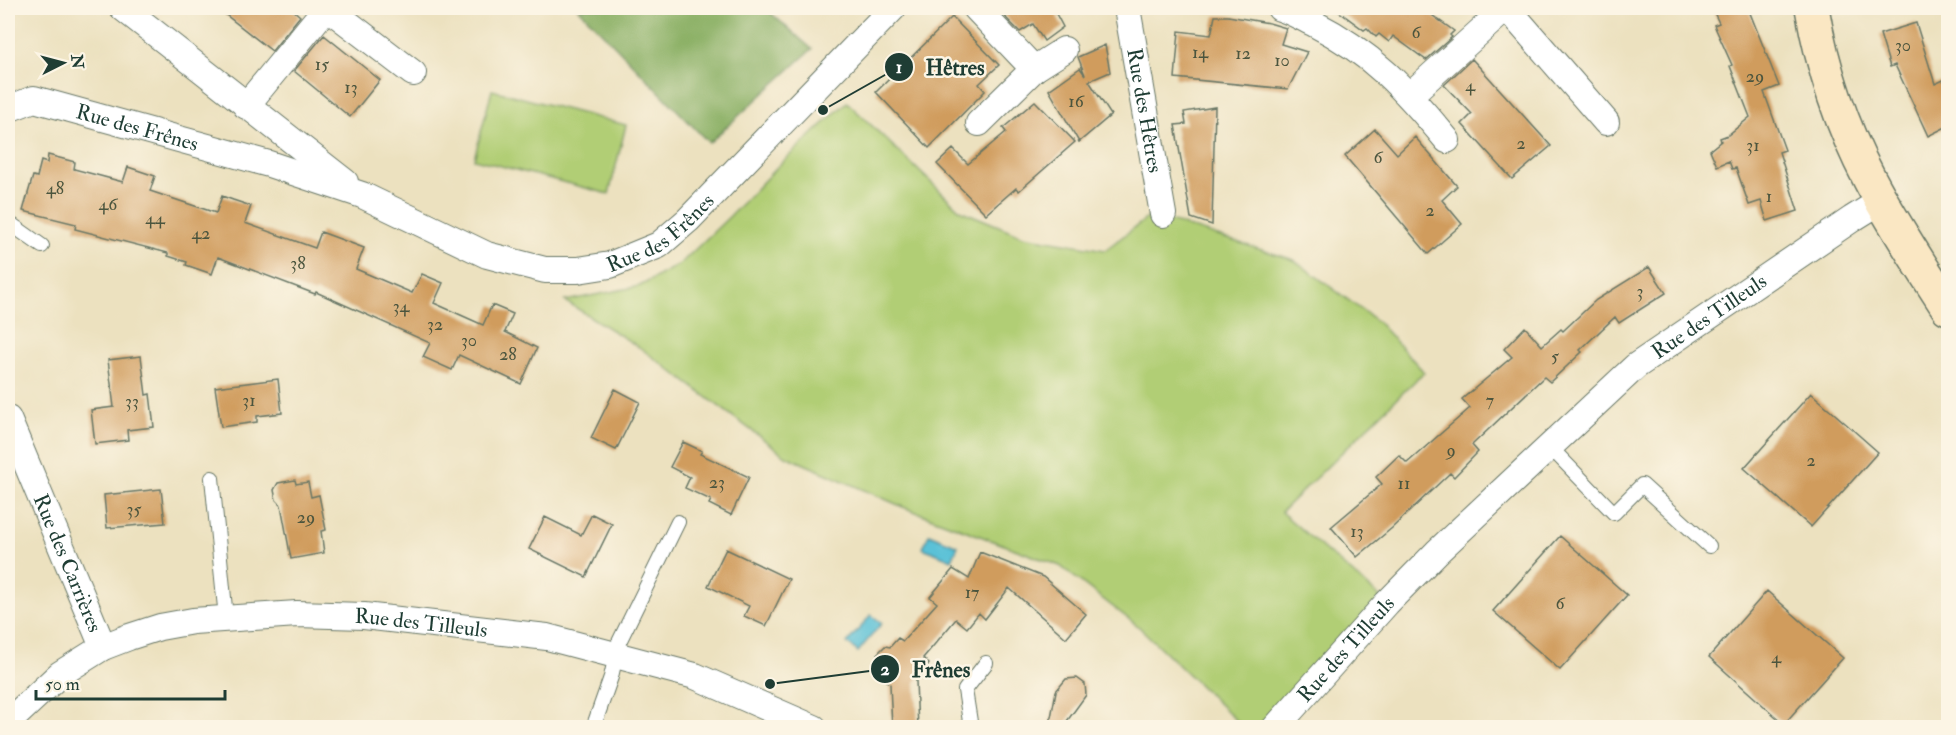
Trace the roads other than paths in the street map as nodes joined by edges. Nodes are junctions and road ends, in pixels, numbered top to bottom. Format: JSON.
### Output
{"nodes":[{"id":1,"x":123,"y":8,"type":"edge"},
{"id":2,"x":327,"y":8,"type":"edge"},
{"id":3,"x":893,"y":8,"type":"edge"},
{"id":4,"x":976,"y":8,"type":"edge"},
{"id":5,"x":1126,"y":8,"type":"edge"},
{"id":6,"x":1282,"y":8,"type":"edge"},
{"id":7,"x":1507,"y":8,"type":"edge"},
{"id":8,"x":1812,"y":8,"type":"edge"},
{"id":9,"x":1064,"y":50,"type":"dead end"},
{"id":10,"x":1034,"y":69,"type":"junction"},
{"id":11,"x":413,"y":72,"type":"dead end"},
{"id":12,"x":1410,"y":95,"type":"junction"},
{"id":13,"x":246,"y":106,"type":"junction"},
{"id":14,"x":8,"y":108,"type":"edge"},
{"id":15,"x":1606,"y":122,"type":"dead end"},
{"id":16,"x":979,"y":123,"type":"dead end"},
{"id":17,"x":285,"y":136,"type":"junction"},
{"id":18,"x":1447,"y":140,"type":"dead end"},
{"id":19,"x":269,"y":164,"type":"junction"},
{"id":20,"x":362,"y":195,"type":"junction"},
{"id":21,"x":1881,"y":201,"type":"junction"},
{"id":22,"x":1163,"y":214,"type":"dead end"},
{"id":23,"x":8,"y":222,"type":"edge"},
{"id":24,"x":42,"y":246,"type":"dead end"},
{"id":25,"x":1948,"y":308,"type":"edge"},
{"id":26,"x":8,"y":419,"type":"edge"},
{"id":27,"x":12,"y":447,"type":"edge"},
{"id":28,"x":1550,"y":447,"type":"junction"},
{"id":29,"x":212,"y":478,"type":"dead end"},
{"id":30,"x":678,"y":522,"type":"dead end"},
{"id":31,"x":1709,"y":546,"type":"dead end"},
{"id":32,"x":226,"y":618,"type":"junction"},
{"id":33,"x":104,"y":647,"type":"junction"},
{"id":34,"x":616,"y":655,"type":"junction"},
{"id":35,"x":986,"y":663,"type":"dead end"},
{"id":36,"x":8,"y":727,"type":"edge"},
{"id":37,"x":593,"y":728,"type":"edge"},
{"id":38,"x":814,"y":728,"type":"edge"},
{"id":39,"x":971,"y":728,"type":"edge"},
{"id":40,"x":1275,"y":728,"type":"edge"}],
"edges":[{"from":1,"to":13,"type":"street","name":"Rue des Frênes"},
{"from":2,"to":11,"type":"street"},
{"from":2,"to":13,"type":"street"},
{"from":3,"to":20,"type":"street","name":"Rue des Frênes"},
{"from":4,"to":10,"type":"street"},
{"from":5,"to":22,"type":"street","name":"Rue des Hêtres"},
{"from":6,"to":12,"type":"street"},
{"from":7,"to":12,"type":"street"},
{"from":7,"to":15,"type":"street"},
{"from":8,"to":21,"type":"main road"},
{"from":9,"to":10,"type":"street"},
{"from":10,"to":16,"type":"street"},
{"from":12,"to":18,"type":"street"},
{"from":13,"to":17,"type":"street","name":"Rue des Frênes"},
{"from":14,"to":19,"type":"street","name":"Rue des Frênes"},
{"from":17,"to":19,"type":"street"},
{"from":17,"to":20,"type":"street","name":"Rue des Frênes"},
{"from":19,"to":20,"type":"street","name":"Rue des Frênes"},
{"from":21,"to":25,"type":"main road"},
{"from":21,"to":28,"type":"street","name":"Rue des Tilleuls"},
{"from":23,"to":24,"type":"lane"},
{"from":26,"to":27,"type":"street","name":"Rue des Carrières"},
{"from":27,"to":33,"type":"street","name":"Rue des Carrières"},
{"from":28,"to":31,"type":"lane"},
{"from":28,"to":40,"type":"street","name":"Rue des Tilleuls"},
{"from":29,"to":32,"type":"lane"},
{"from":30,"to":34,"type":"lane"},
{"from":32,"to":33,"type":"street","name":"Rue des Tilleuls"},
{"from":32,"to":34,"type":"street","name":"Rue des Tilleuls"},
{"from":33,"to":36,"type":"street","name":"Rue des Tilleuls"},
{"from":34,"to":37,"type":"lane"},
{"from":34,"to":38,"type":"street","name":"Rue des Tilleuls"},
{"from":35,"to":39,"type":"lane"}]}
